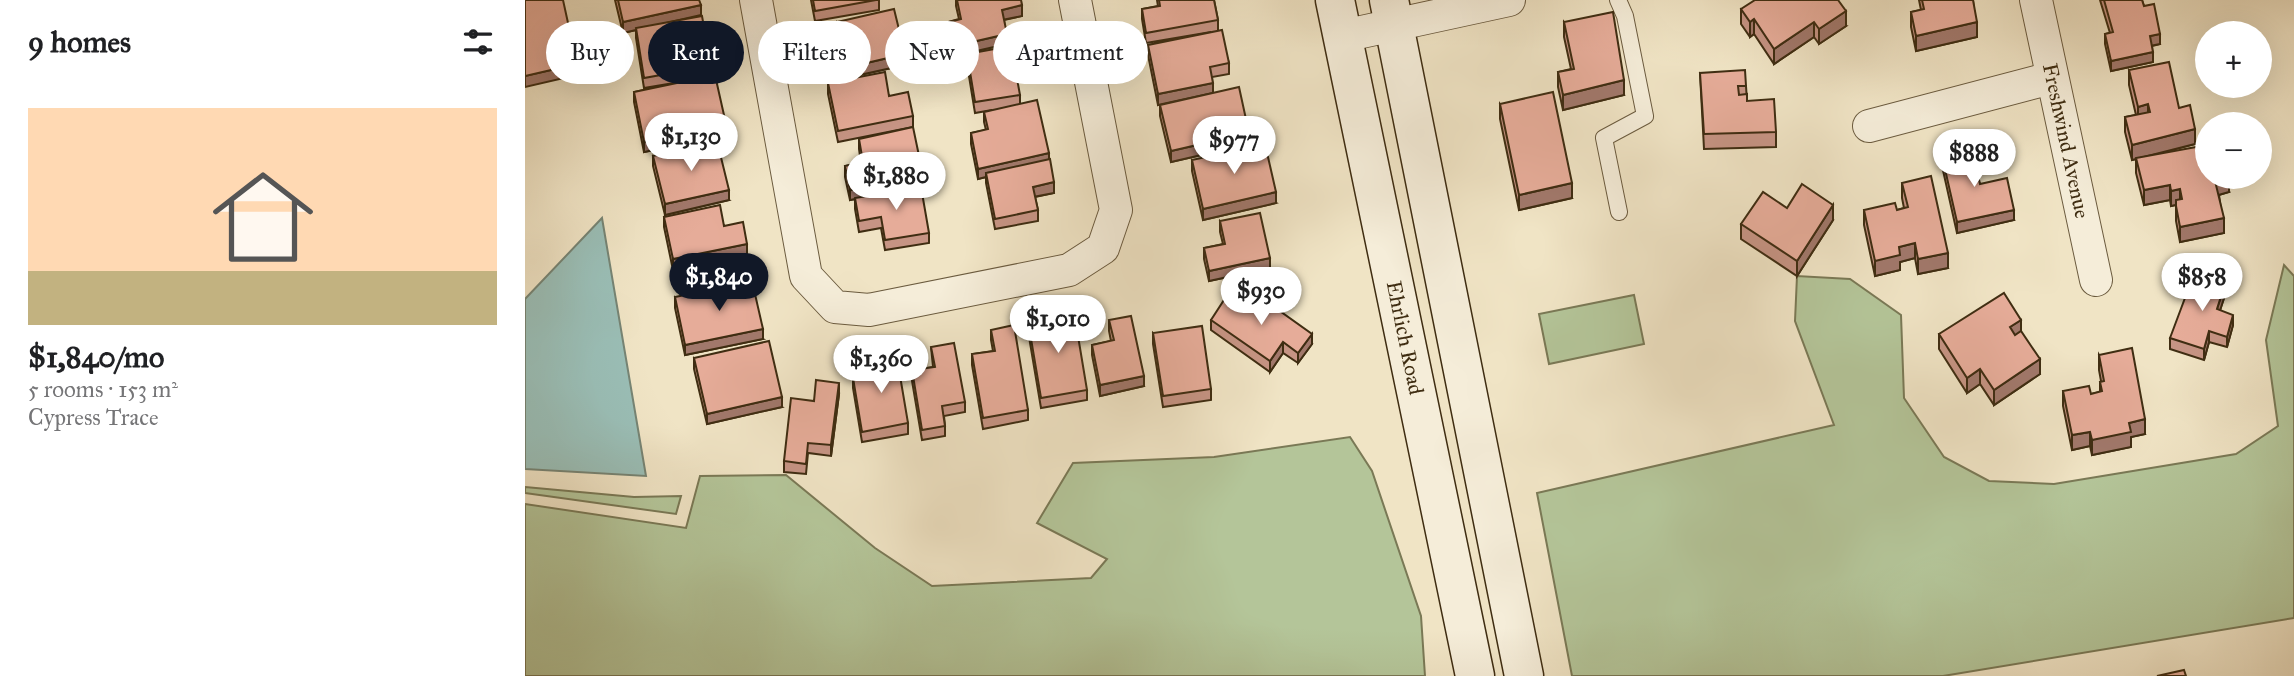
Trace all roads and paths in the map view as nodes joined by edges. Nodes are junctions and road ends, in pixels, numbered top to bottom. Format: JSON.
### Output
{"nodes":[{"id":1,"x":756,"y":0,"type":"edge"},
{"id":2,"x":1075,"y":0,"type":"edge"},
{"id":3,"x":1335,"y":0,"type":"edge"},
{"id":4,"x":1509,"y":0,"type":"edge"},
{"id":5,"x":1618,"y":0,"type":"edge"},
{"id":6,"x":2036,"y":0,"type":"edge"},
{"id":7,"x":1391,"y":13,"type":"edge"},
{"id":8,"x":1343,"y":36,"type":"junction"},
{"id":9,"x":2051,"y":78,"type":"junction"},
{"id":10,"x":1869,"y":126,"type":"dead end"},
{"id":11,"x":1619,"y":212,"type":"dead end"},
{"id":12,"x":2096,"y":280,"type":"dead end"},
{"id":13,"x":1475,"y":676,"type":"edge"},
{"id":14,"x":1524,"y":676,"type":"edge"}],
"edges":[{"from":1,"to":2,"type":"street"},
{"from":3,"to":8,"type":"main road","name":"Ehrlich Road"},
{"from":4,"to":7,"type":"street"},
{"from":5,"to":11,"type":"lane"},
{"from":6,"to":9,"type":"street","name":"Freshwind Avenue"},
{"from":7,"to":8,"type":"street"},
{"from":7,"to":14,"type":"main road"},
{"from":8,"to":13,"type":"main road","name":"Ehrlich Road"},
{"from":9,"to":10,"type":"street"},
{"from":9,"to":12,"type":"street","name":"Freshwind Avenue"}]}
